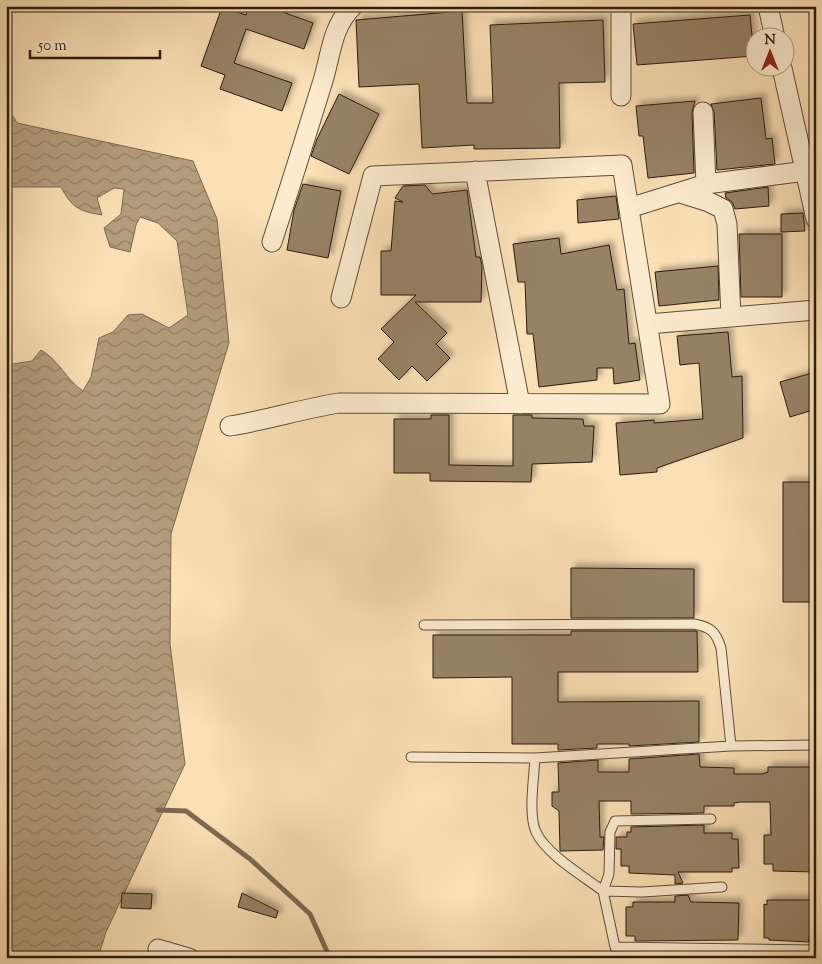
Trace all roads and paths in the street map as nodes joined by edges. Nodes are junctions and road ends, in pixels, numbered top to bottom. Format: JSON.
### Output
{"nodes":[{"id":1,"x":353,"y":6,"type":"edge"},
{"id":2,"x":621,"y":6,"type":"edge"},
{"id":3,"x":768,"y":6,"type":"edge"},
{"id":4,"x":773,"y":28,"type":"edge"},
{"id":5,"x":784,"y":78,"type":"edge"},
{"id":6,"x":622,"y":96,"type":"dead end"},
{"id":7,"x":703,"y":112,"type":"dead end"},
{"id":8,"x":475,"y":171,"type":"junction"},
{"id":9,"x":806,"y":171,"type":"junction"},
{"id":10,"x":706,"y":184,"type":"junction"},
{"id":11,"x":680,"y":193,"type":"junction"},
{"id":12,"x":629,"y":208,"type":"junction"},
{"id":13,"x":816,"y":219,"type":"edge"},
{"id":14,"x":272,"y":242,"type":"dead end"},
{"id":15,"x":341,"y":298,"type":"dead end"},
{"id":16,"x":816,"y":310,"type":"edge"},
{"id":17,"x":731,"y":317,"type":"junction"},
{"id":18,"x":648,"y":324,"type":"junction"},
{"id":19,"x":520,"y":404,"type":"junction"},
{"id":20,"x":230,"y":426,"type":"dead end"},
{"id":21,"x":424,"y":625,"type":"dead end"},
{"id":22,"x":816,"y":745,"type":"edge"},
{"id":23,"x":731,"y":746,"type":"junction"},
{"id":24,"x":411,"y":756,"type":"dead end"},
{"id":25,"x":535,"y":758,"type":"junction"},
{"id":26,"x":711,"y":819,"type":"dead end"},
{"id":27,"x":722,"y":887,"type":"dead end"},
{"id":28,"x":603,"y":891,"type":"junction"},
{"id":29,"x":158,"y":949,"type":"dead end"},
{"id":30,"x":816,"y":950,"type":"edge"},
{"id":31,"x":189,"y":958,"type":"edge"}],
"edges":[{"from":1,"to":14,"type":"street"},
{"from":2,"to":6,"type":"street"},
{"from":3,"to":4,"type":"street"},
{"from":5,"to":9,"type":"street"},
{"from":7,"to":10,"type":"street"},
{"from":8,"to":12,"type":"street"},
{"from":8,"to":15,"type":"street"},
{"from":8,"to":19,"type":"street"},
{"from":9,"to":10,"type":"street"},
{"from":9,"to":13,"type":"street"},
{"from":10,"to":11,"type":"street"},
{"from":11,"to":12,"type":"street"},
{"from":11,"to":17,"type":"street"},
{"from":12,"to":18,"type":"street"},
{"from":16,"to":17,"type":"street"},
{"from":17,"to":18,"type":"street"},
{"from":18,"to":19,"type":"street"},
{"from":19,"to":20,"type":"street"},
{"from":21,"to":23,"type":"lane"},
{"from":22,"to":23,"type":"lane"},
{"from":23,"to":25,"type":"lane"},
{"from":24,"to":25,"type":"lane"},
{"from":25,"to":28,"type":"lane"},
{"from":26,"to":28,"type":"lane"},
{"from":27,"to":28,"type":"lane"},
{"from":28,"to":30,"type":"lane"},
{"from":29,"to":31,"type":"street"}]}
